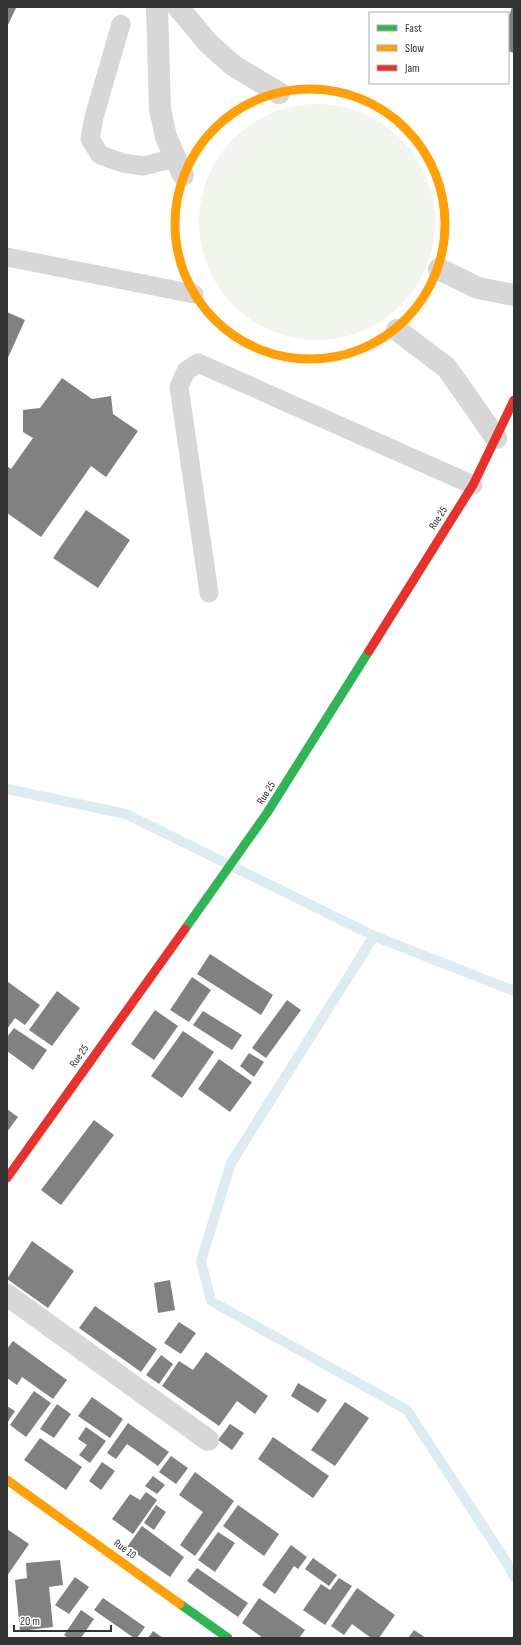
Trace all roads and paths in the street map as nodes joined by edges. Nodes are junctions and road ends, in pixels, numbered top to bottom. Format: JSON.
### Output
{"nodes":[{"id":1,"x":157,"y":7,"type":"edge"},
{"id":2,"x":178,"y":7,"type":"edge"},
{"id":3,"x":121,"y":24,"type":"dead end"},
{"id":4,"x":279,"y":93,"type":"junction"},
{"id":5,"x":179,"y":167,"type":"junction"},
{"id":6,"x":7,"y":257,"type":"edge"},
{"id":7,"x":440,"y":269,"type":"junction"},
{"id":8,"x":194,"y":294,"type":"junction"},
{"id":9,"x":514,"y":295,"type":"edge"},
{"id":10,"x":396,"y":330,"type":"junction"},
{"id":11,"x":514,"y":400,"type":"edge"},
{"id":12,"x":496,"y":438,"type":"junction"},
{"id":13,"x":473,"y":485,"type":"junction"},
{"id":14,"x":208,"y":593,"type":"dead end"},
{"id":15,"x":10,"y":1169,"type":"edge"},
{"id":16,"x":7,"y":1295,"type":"edge"},
{"id":17,"x":208,"y":1440,"type":"dead end"},
{"id":18,"x":7,"y":1480,"type":"edge"},
{"id":19,"x":228,"y":1638,"type":"edge"}],
"edges":[{"from":1,"to":5,"type":"street"},
{"from":2,"to":4,"type":"street"},
{"from":3,"to":5,"type":"lane"},
{"from":4,"to":5,"type":"street"},
{"from":4,"to":7,"type":"street"},
{"from":5,"to":8,"type":"street"},
{"from":6,"to":8,"type":"lane"},
{"from":7,"to":9,"type":"street"},
{"from":7,"to":10,"type":"street"},
{"from":8,"to":10,"type":"street"},
{"from":10,"to":12,"type":"street"},
{"from":11,"to":12,"type":"street","name":"Rue 25"},
{"from":12,"to":13,"type":"street","name":"Rue 25"},
{"from":13,"to":14,"type":"lane"},
{"from":13,"to":15,"type":"street","name":"Rue 25"},
{"from":16,"to":17,"type":"street"},
{"from":18,"to":19,"type":"street","name":"Rue 10"}]}
